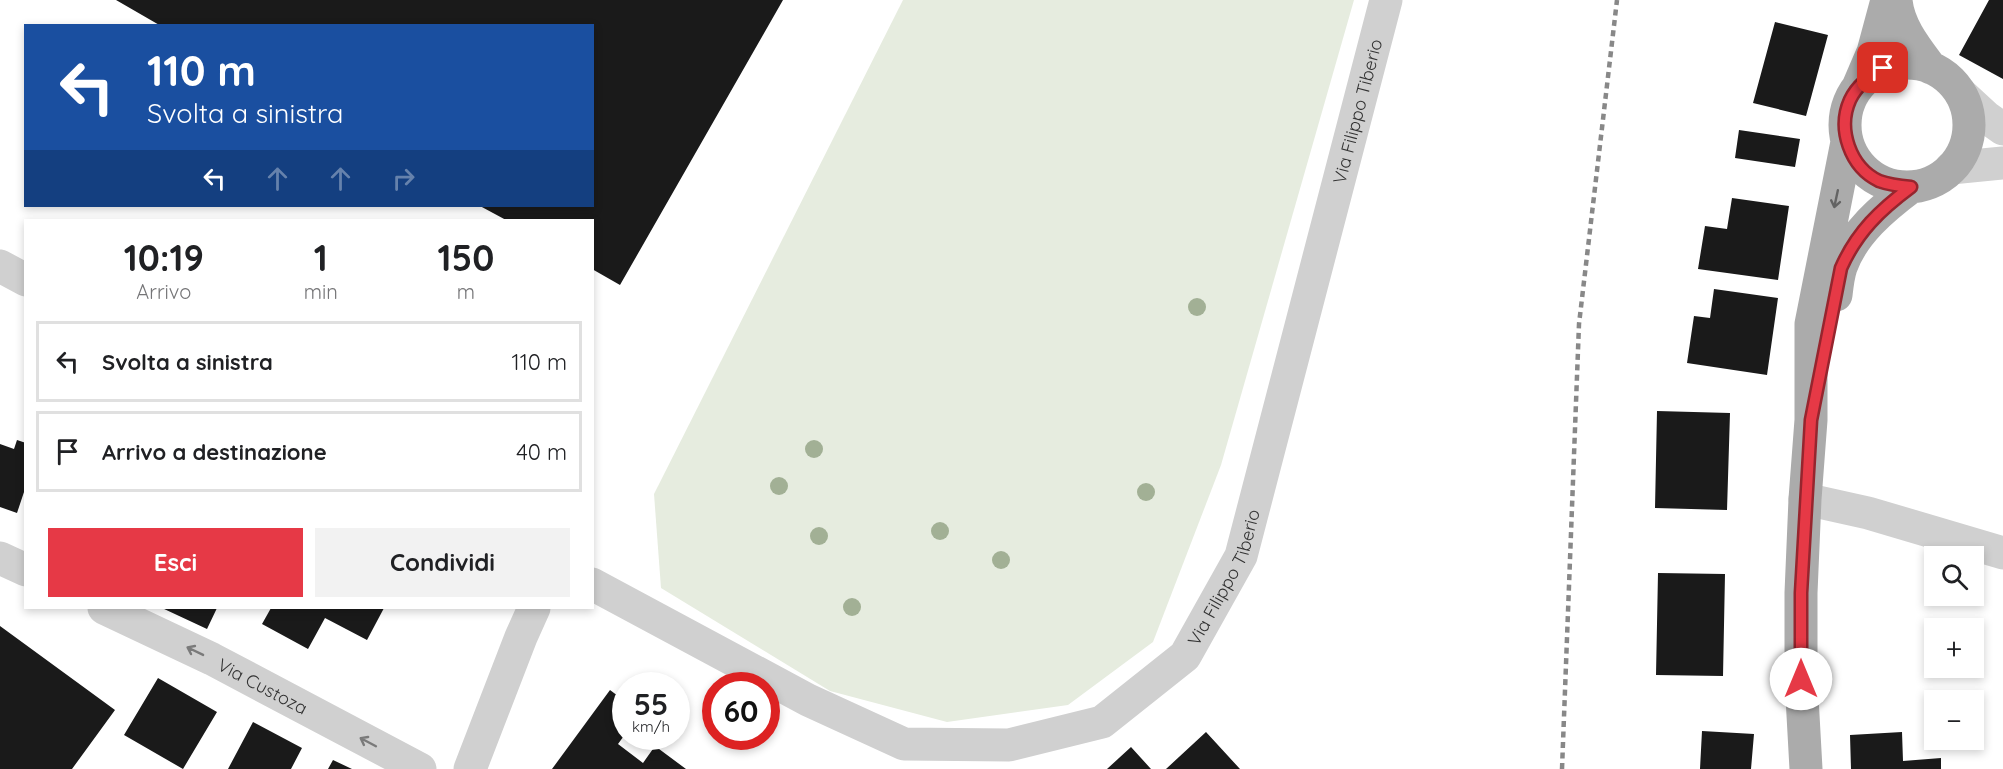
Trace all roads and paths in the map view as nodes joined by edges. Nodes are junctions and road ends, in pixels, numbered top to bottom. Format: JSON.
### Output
{"nodes":[{"id":1,"x":1386,"y":0,"type":"edge"},
{"id":2,"x":1887,"y":0,"type":"edge"},
{"id":3,"x":1896,"y":0,"type":"edge"},
{"id":4,"x":1931,"y":68,"type":"junction"},
{"id":5,"x":1858,"y":87,"type":"junction"},
{"id":6,"x":1961,"y":94,"type":"junction"},
{"id":7,"x":2003,"y":129,"type":"edge"},
{"id":8,"x":1847,"y":142,"type":"junction"},
{"id":9,"x":2003,"y":163,"type":"edge"},
{"id":10,"x":1951,"y":168,"type":"junction"},
{"id":11,"x":1911,"y":187,"type":"junction"},
{"id":12,"x":0,"y":266,"type":"edge"},
{"id":13,"x":24,"y":279,"type":"edge"},
{"id":14,"x":1811,"y":420,"type":"junction"},
{"id":15,"x":1805,"y":499,"type":"junction"},
{"id":16,"x":2003,"y":553,"type":"edge"},
{"id":17,"x":0,"y":558,"type":"edge"},
{"id":18,"x":24,"y":569,"type":"edge"},
{"id":19,"x":594,"y":585,"type":"edge"},
{"id":20,"x":106,"y":609,"type":"edge"},
{"id":21,"x":534,"y":609,"type":"edge"},
{"id":22,"x":420,"y":769,"type":"edge"},
{"id":23,"x":470,"y":769,"type":"edge"},
{"id":24,"x":1806,"y":769,"type":"edge"}],
"edges":[{"from":1,"to":19,"type":"street","name":"Via Filippo Tiberio"},
{"from":2,"to":5,"type":"main road"},
{"from":3,"to":4,"type":"main road"},
{"from":4,"to":5,"type":"main road"},
{"from":4,"to":6,"type":"main road"},
{"from":5,"to":8,"type":"main road"},
{"from":6,"to":7,"type":"street"},
{"from":6,"to":10,"type":"main road"},
{"from":8,"to":11,"type":"main road"},
{"from":8,"to":14,"type":"main road","one_way":true},
{"from":9,"to":10,"type":"street"},
{"from":10,"to":11,"type":"main road"},
{"from":11,"to":14,"type":"main road"},
{"from":12,"to":13,"type":"street"},
{"from":14,"to":15,"type":"main road"},
{"from":15,"to":16,"type":"street"},
{"from":15,"to":24,"type":"main road"},
{"from":17,"to":18,"type":"street"},
{"from":22,"to":20,"type":"street","name":"Via Custoza","one_way":true},
{"from":21,"to":23,"type":"street"}]}
